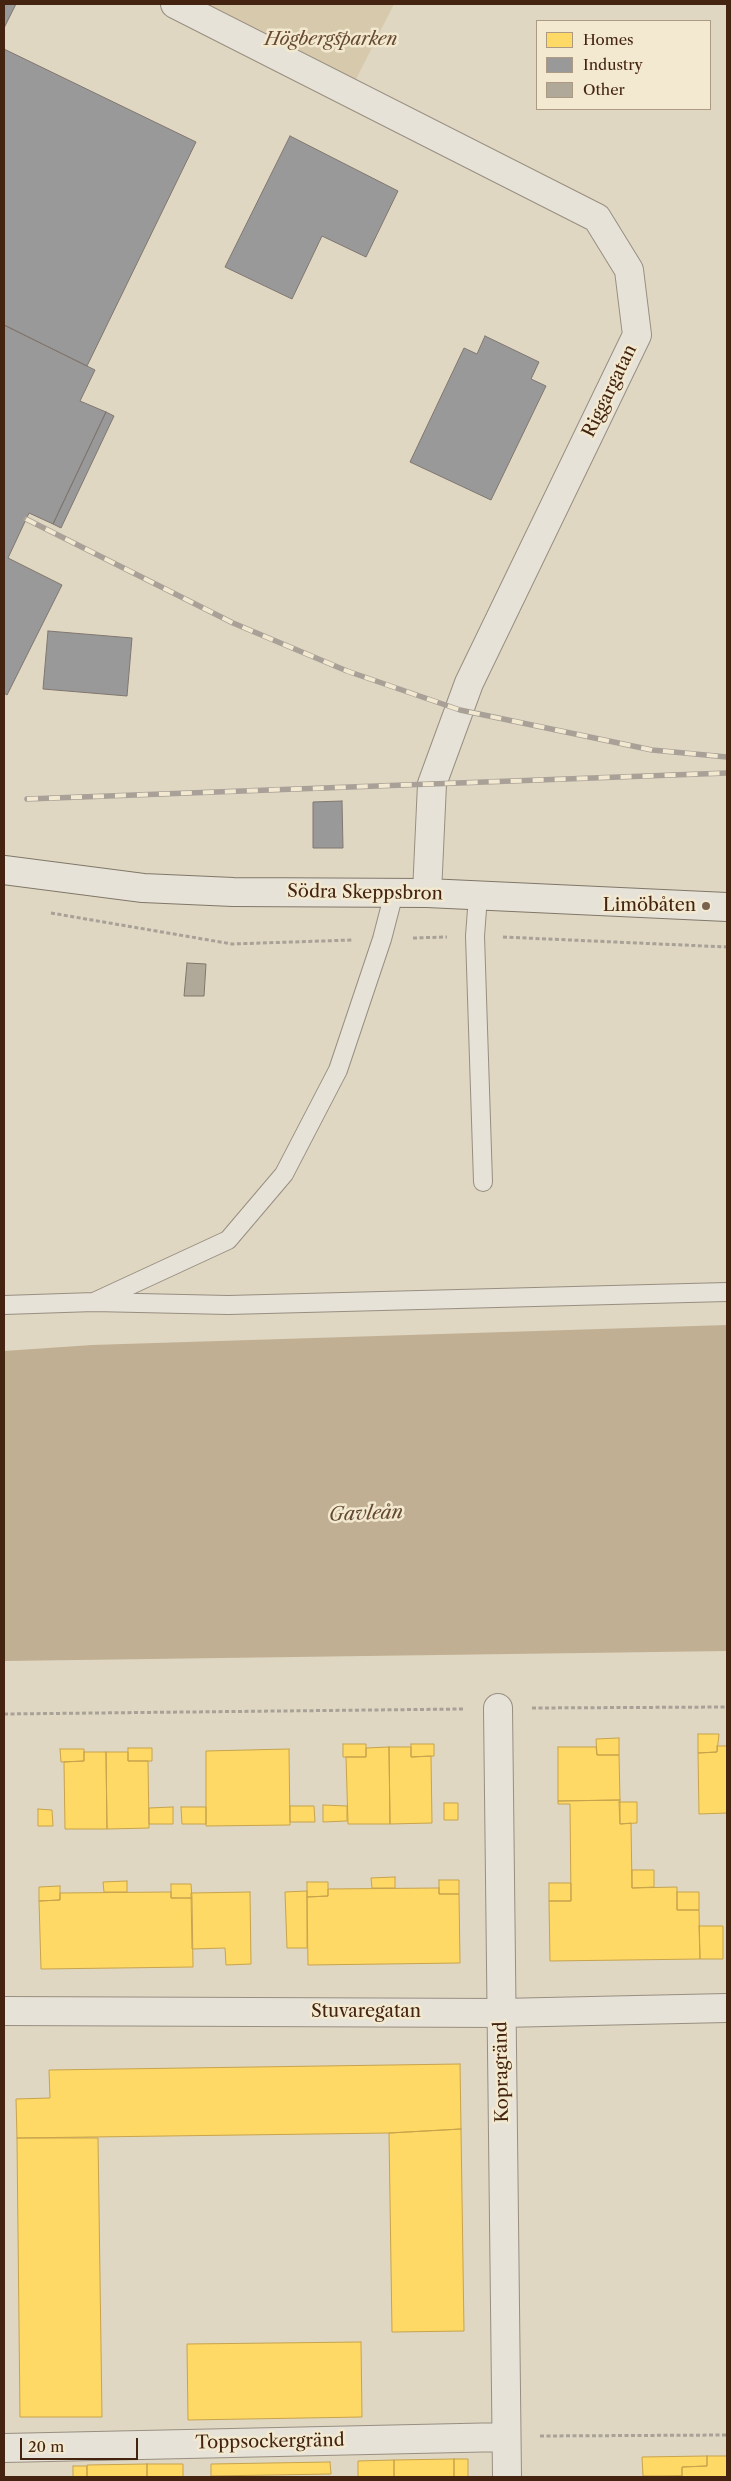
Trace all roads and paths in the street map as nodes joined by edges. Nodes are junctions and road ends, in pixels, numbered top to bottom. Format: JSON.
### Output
{"nodes":[{"id":1,"x":175,"y":4,"type":"edge"},
{"id":2,"x":4,"y":871,"type":"edge"},
{"id":3,"x":394,"y":893,"type":"junction"},
{"id":4,"x":427,"y":893,"type":"junction"},
{"id":5,"x":478,"y":896,"type":"junction"},
{"id":6,"x":727,"y":907,"type":"edge"},
{"id":7,"x":483,"y":1182,"type":"dead end"},
{"id":8,"x":727,"y":1292,"type":"edge"},
{"id":9,"x":94,"y":1302,"type":"junction"},
{"id":10,"x":4,"y":1305,"type":"edge"},
{"id":11,"x":727,"y":1706,"type":"edge"},
{"id":12,"x":498,"y":1708,"type":"junction"},
{"id":13,"x":4,"y":1714,"type":"edge"},
{"id":14,"x":727,"y":2008,"type":"edge"},
{"id":15,"x":4,"y":2011,"type":"edge"},
{"id":16,"x":501,"y":2012,"type":"junction"},
{"id":17,"x":506,"y":2436,"type":"junction"},
{"id":18,"x":727,"y":2436,"type":"edge"},
{"id":19,"x":4,"y":2448,"type":"edge"},
{"id":20,"x":508,"y":2477,"type":"edge"}],
"edges":[{"from":1,"to":4,"type":"street","name":"Riggargatan"},
{"from":2,"to":3,"type":"street","name":"Södra Skeppsbron"},
{"from":3,"to":4,"type":"street","name":"Södra Skeppsbron"},
{"from":3,"to":9,"type":"lane"},
{"from":4,"to":5,"type":"street","name":"Södra Skeppsbron"},
{"from":5,"to":6,"type":"street","name":"Södra Skeppsbron"},
{"from":5,"to":7,"type":"lane"},
{"from":8,"to":9,"type":"lane"},
{"from":9,"to":10,"type":"lane"},
{"from":11,"to":12,"type":"path"},
{"from":12,"to":13,"type":"path"},
{"from":12,"to":16,"type":"street","name":"Kopragränd"},
{"from":14,"to":16,"type":"street","name":"Stuvaregatan"},
{"from":15,"to":16,"type":"street","name":"Stuvaregatan"},
{"from":16,"to":17,"type":"street","name":"Kopragränd"},
{"from":17,"to":18,"type":"path"},
{"from":17,"to":19,"type":"street","name":"Toppsockergränd"},
{"from":17,"to":20,"type":"street","name":"Kopragränd"}]}
